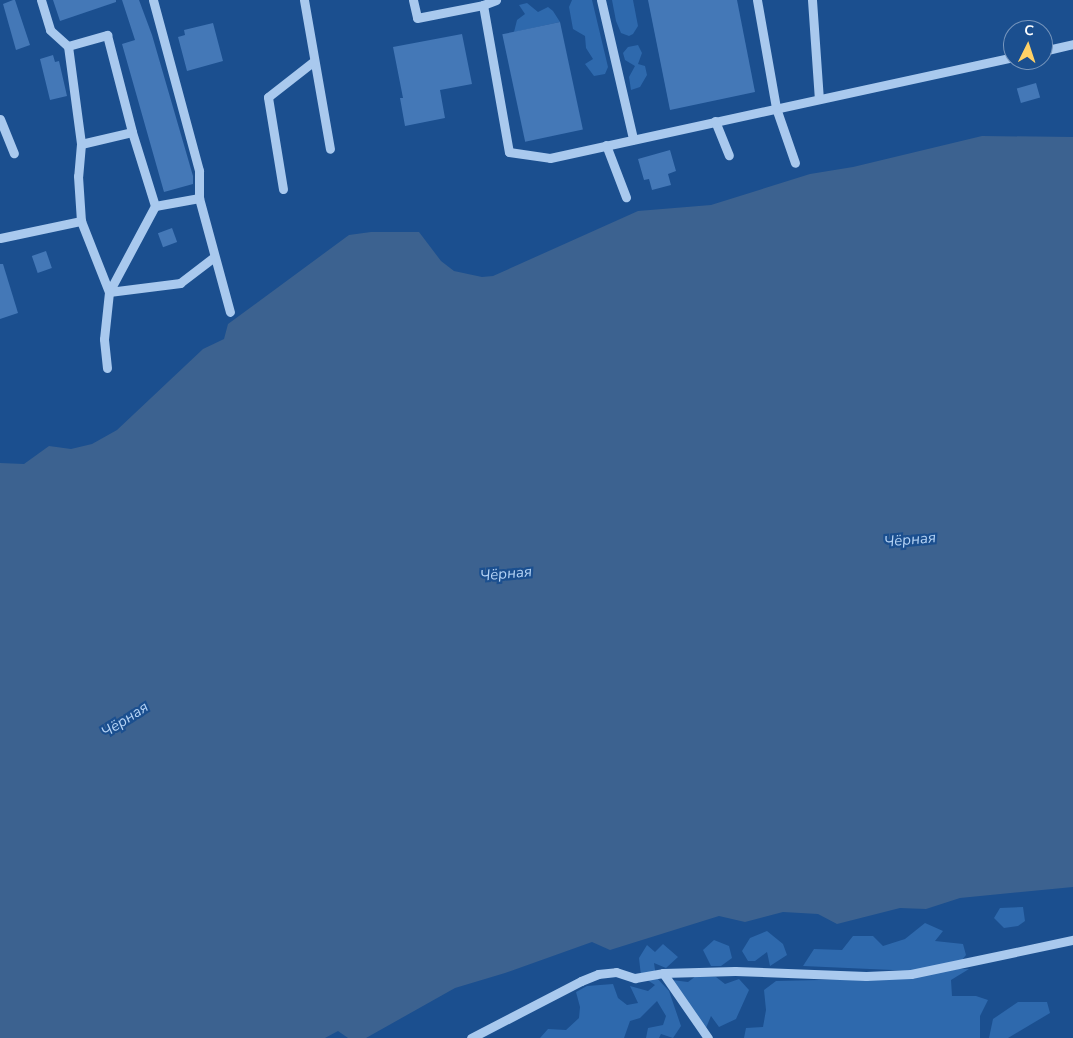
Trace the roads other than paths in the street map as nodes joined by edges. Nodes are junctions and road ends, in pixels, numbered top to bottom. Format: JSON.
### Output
{"nodes":[{"id":1,"x":41,"y":0,"type":"edge"},
{"id":2,"x":154,"y":0,"type":"edge"},
{"id":3,"x":304,"y":0,"type":"edge"},
{"id":4,"x":413,"y":0,"type":"edge"},
{"id":5,"x":496,"y":0,"type":"edge"},
{"id":6,"x":601,"y":0,"type":"edge"},
{"id":7,"x":757,"y":0,"type":"edge"},
{"id":8,"x":812,"y":0,"type":"edge"},
{"id":9,"x":483,"y":5,"type":"junction"},
{"id":10,"x":1073,"y":44,"type":"edge"},
{"id":11,"x":68,"y":46,"type":"junction"},
{"id":12,"x":1053,"y":48,"type":"edge"},
{"id":13,"x":1003,"y":59,"type":"edge"},
{"id":14,"x":314,"y":61,"type":"junction"},
{"id":15,"x":819,"y":99,"type":"junction"},
{"id":16,"x":776,"y":108,"type":"junction"},
{"id":17,"x":0,"y":119,"type":"edge"},
{"id":18,"x":715,"y":121,"type":"junction"},
{"id":19,"x":132,"y":132,"type":"junction"},
{"id":20,"x":633,"y":139,"type":"junction"},
{"id":21,"x":81,"y":144,"type":"junction"},
{"id":22,"x":606,"y":145,"type":"junction"},
{"id":23,"x":330,"y":149,"type":"dead end"},
{"id":24,"x":14,"y":153,"type":"dead end"},
{"id":25,"x":728,"y":155,"type":"dead end"},
{"id":26,"x":795,"y":164,"type":"dead end"},
{"id":27,"x":283,"y":189,"type":"dead end"},
{"id":28,"x":626,"y":197,"type":"dead end"},
{"id":29,"x":200,"y":198,"type":"junction"},
{"id":30,"x":155,"y":206,"type":"junction"},
{"id":31,"x":81,"y":221,"type":"junction"},
{"id":32,"x":0,"y":238,"type":"edge"},
{"id":33,"x":214,"y":257,"type":"junction"},
{"id":34,"x":109,"y":292,"type":"junction"},
{"id":35,"x":230,"y":312,"type":"dead end"},
{"id":36,"x":107,"y":368,"type":"dead end"},
{"id":37,"x":1073,"y":940,"type":"edge"},
{"id":38,"x":663,"y":973,"type":"junction"},
{"id":39,"x":471,"y":1038,"type":"edge"},
{"id":40,"x":708,"y":1038,"type":"edge"}],
"edges":[{"from":1,"to":11,"type":"lane"},
{"from":2,"to":29,"type":"lane"},
{"from":3,"to":14,"type":"lane"},
{"from":4,"to":9,"type":"lane"},
{"from":5,"to":9,"type":"lane"},
{"from":6,"to":20,"type":"lane"},
{"from":7,"to":16,"type":"lane"},
{"from":8,"to":15,"type":"lane"},
{"from":9,"to":22,"type":"lane"},
{"from":10,"to":12,"type":"lane"},
{"from":11,"to":19,"type":"lane"},
{"from":11,"to":21,"type":"lane"},
{"from":13,"to":15,"type":"lane"},
{"from":14,"to":23,"type":"lane"},
{"from":14,"to":27,"type":"lane"},
{"from":15,"to":16,"type":"lane"},
{"from":16,"to":18,"type":"lane"},
{"from":16,"to":26,"type":"lane"},
{"from":17,"to":24,"type":"lane"},
{"from":18,"to":20,"type":"lane"},
{"from":18,"to":25,"type":"lane"},
{"from":19,"to":21,"type":"lane"},
{"from":19,"to":30,"type":"lane"},
{"from":20,"to":22,"type":"lane"},
{"from":21,"to":31,"type":"lane"},
{"from":22,"to":28,"type":"lane"},
{"from":29,"to":30,"type":"lane"},
{"from":29,"to":33,"type":"lane"},
{"from":30,"to":34,"type":"lane"},
{"from":31,"to":32,"type":"lane"},
{"from":31,"to":34,"type":"lane"},
{"from":33,"to":34,"type":"lane"},
{"from":33,"to":35,"type":"lane"},
{"from":34,"to":36,"type":"lane"},
{"from":37,"to":38,"type":"lane"},
{"from":38,"to":39,"type":"lane"},
{"from":38,"to":40,"type":"lane"}]}
